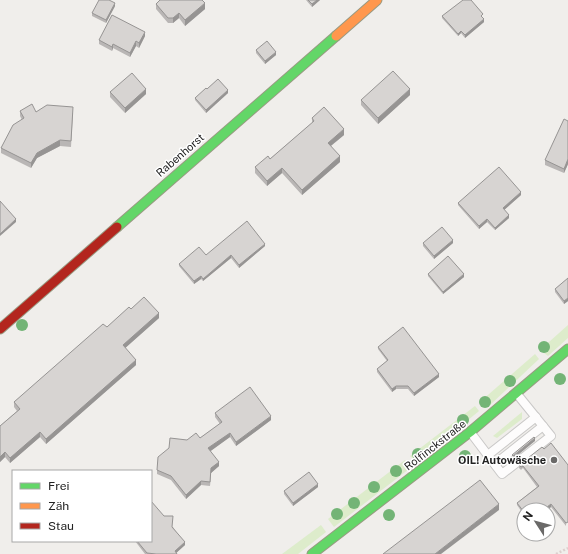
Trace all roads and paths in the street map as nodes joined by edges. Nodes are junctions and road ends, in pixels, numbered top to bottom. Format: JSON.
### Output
{"nodes":[{"id":1,"x":377,"y":0,"type":"edge"},
{"id":2,"x":0,"y":329,"type":"edge"},
{"id":3,"x":568,"y":349,"type":"edge"},
{"id":4,"x":517,"y":394,"type":"junction"},
{"id":5,"x":536,"y":417,"type":"junction"},
{"id":6,"x":543,"y":426,"type":"junction"},
{"id":7,"x":470,"y":432,"type":"junction"},
{"id":8,"x":488,"y":454,"type":"junction"},
{"id":9,"x":494,"y":464,"type":"junction"},
{"id":10,"x":568,"y":548,"type":"edge"},
{"id":11,"x":312,"y":554,"type":"edge"},
{"id":12,"x":556,"y":554,"type":"edge"}],
"edges":[{"from":1,"to":2,"type":"street","name":"Rabenhorst"},
{"from":3,"to":4,"type":"street","name":"Rolfinckstraße"},
{"from":4,"to":5,"type":"lane"},
{"from":4,"to":7,"type":"street","name":"Rolfinckstraße"},
{"from":5,"to":6,"type":"lane"},
{"from":5,"to":8,"type":"lane"},
{"from":6,"to":9,"type":"lane"},
{"from":6,"to":9,"type":"lane"},
{"from":7,"to":8,"type":"lane"},
{"from":7,"to":11,"type":"street","name":"Rolfinckstraße"},
{"from":8,"to":9,"type":"lane"},
{"from":10,"to":12,"type":"path"}]}
